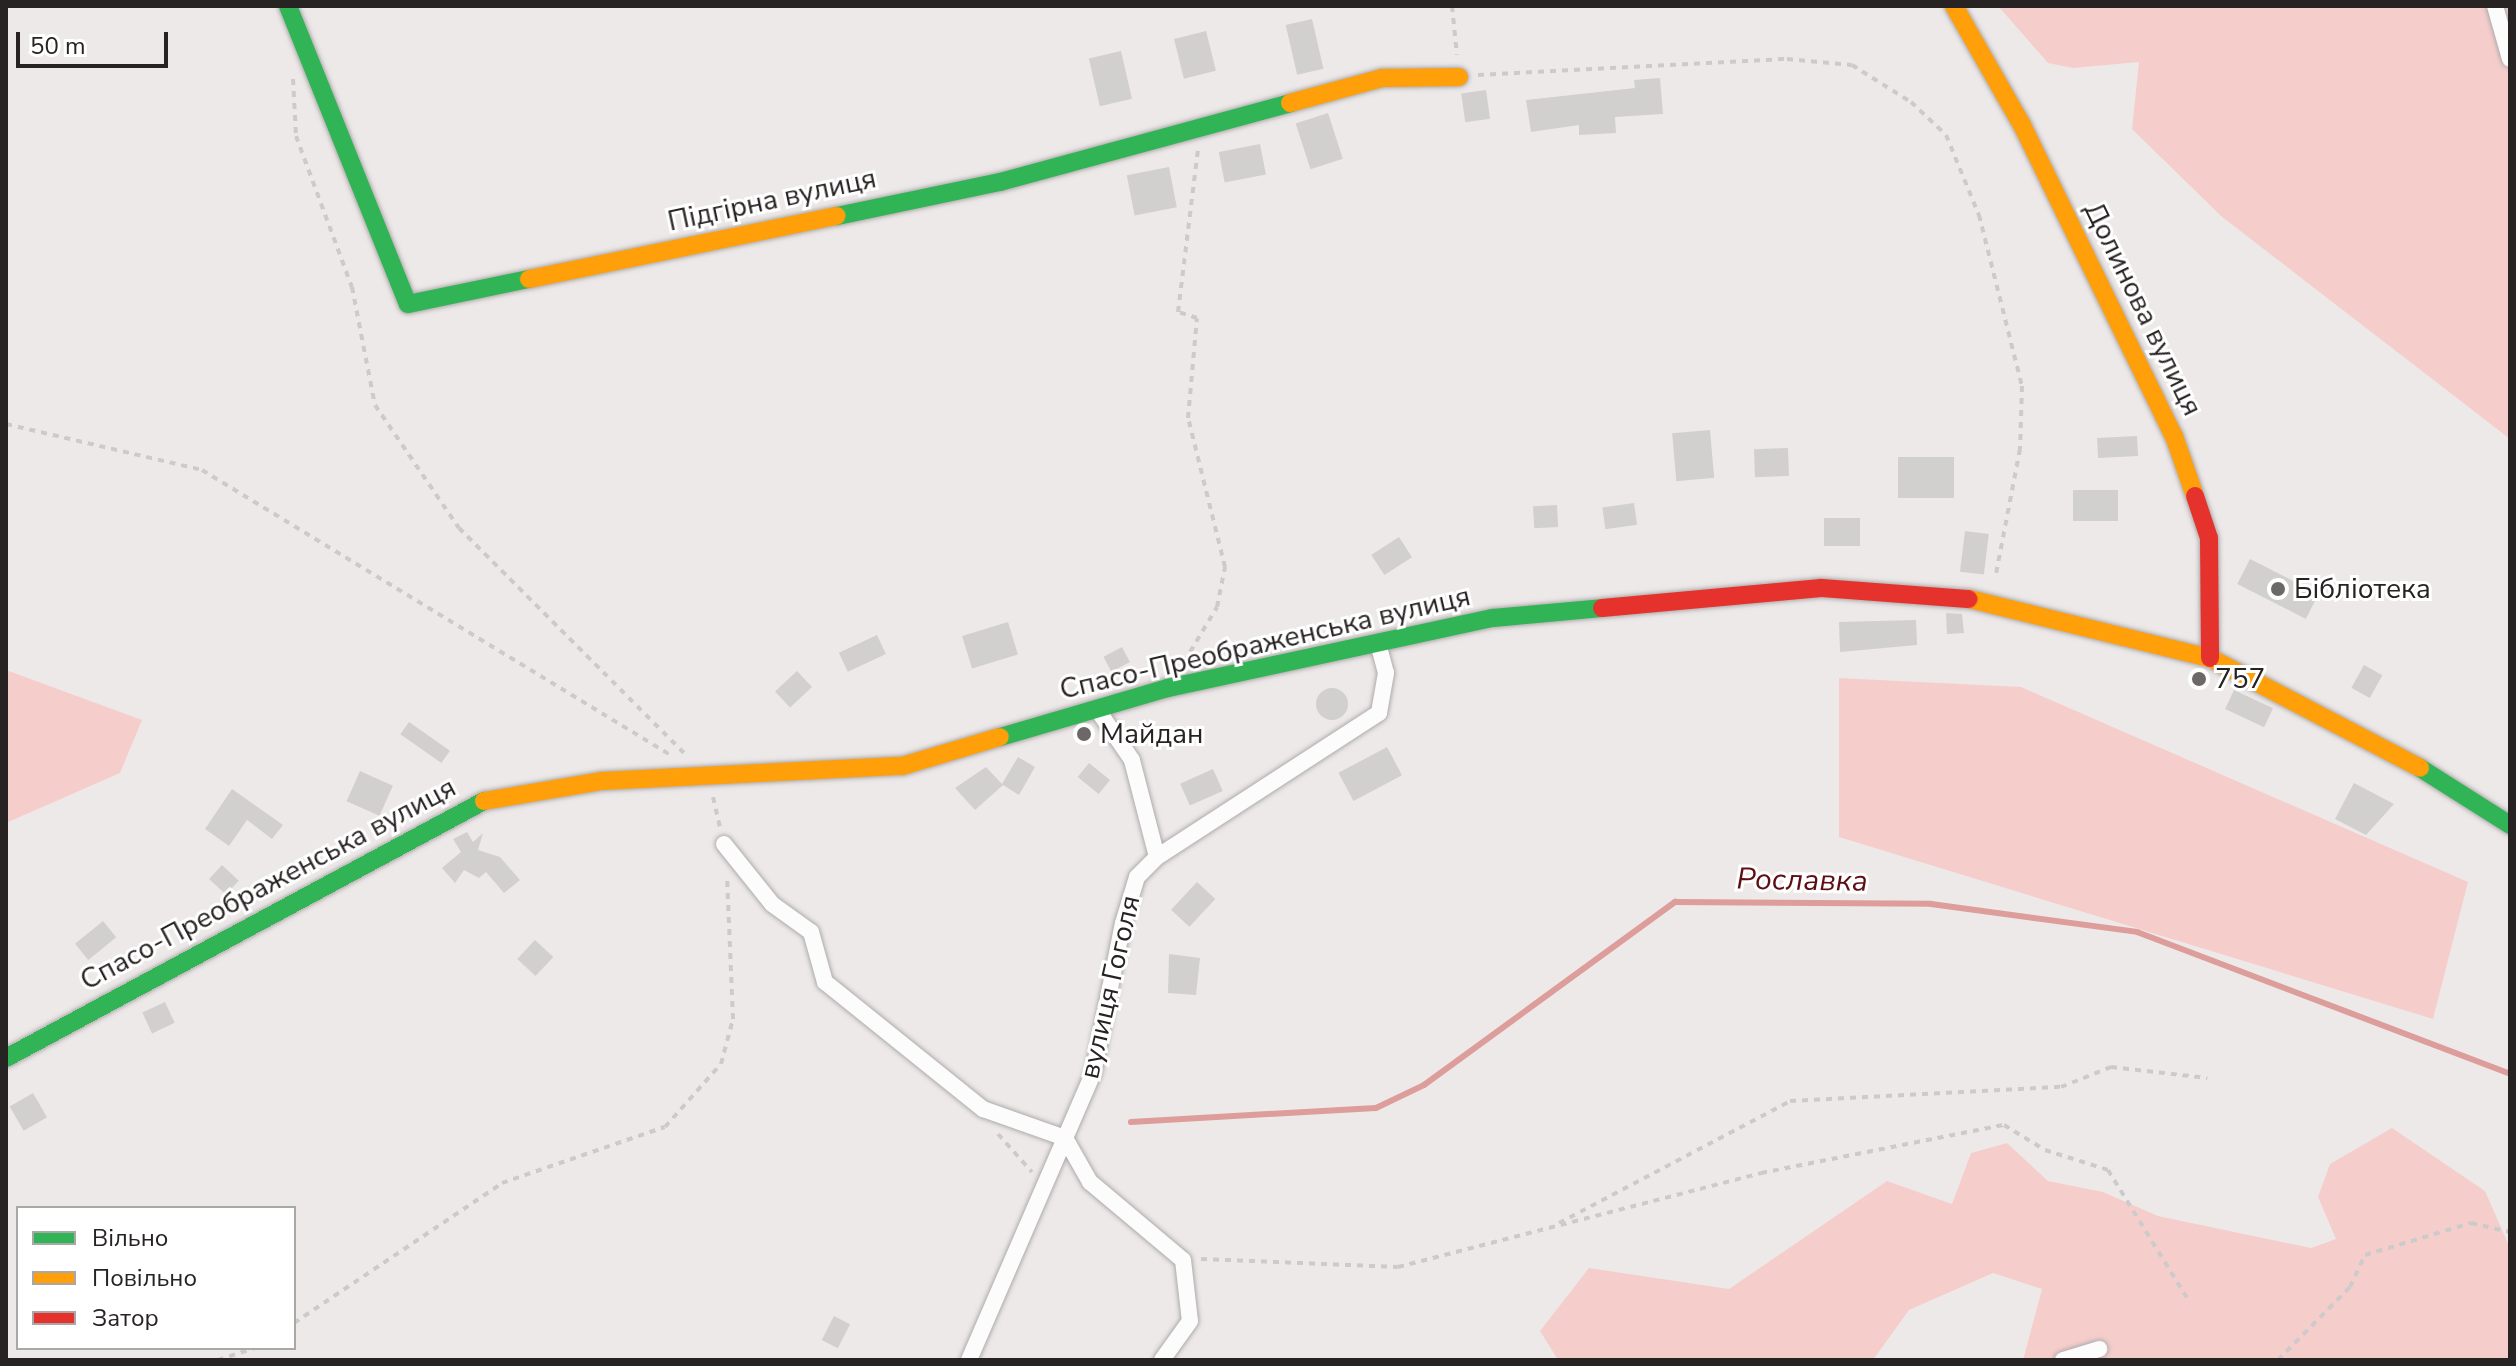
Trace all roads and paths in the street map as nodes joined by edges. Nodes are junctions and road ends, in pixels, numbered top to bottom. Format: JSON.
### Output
{"nodes":[{"id":1,"x":288,"y":6,"type":"edge"},
{"id":2,"x":1452,"y":6,"type":"edge"},
{"id":3,"x":1954,"y":6,"type":"edge"},
{"id":4,"x":2495,"y":6,"type":"edge"},
{"id":5,"x":2510,"y":59,"type":"edge"},
{"id":6,"x":292,"y":75,"type":"dead end"},
{"id":7,"x":1459,"y":77,"type":"junction"},
{"id":8,"x":1199,"y":126,"type":"junction"},
{"id":9,"x":6,"y":424,"type":"edge"},
{"id":10,"x":1991,"y":601,"type":"junction"},
{"id":11,"x":1378,"y":644,"type":"junction"},
{"id":12,"x":2210,"y":658,"type":"junction"},
{"id":13,"x":1168,"y":688,"type":"junction"},
{"id":14,"x":1097,"y":709,"type":"junction"},
{"id":15,"x":708,"y":778,"type":"junction"},
{"id":16,"x":2510,"y":825,"type":"edge"},
{"id":17,"x":724,"y":844,"type":"junction"},
{"id":18,"x":1157,"y":857,"type":"junction"},
{"id":19,"x":6,"y":1058,"type":"edge"},
{"id":20,"x":2207,"y":1078,"type":"dead end"},
{"id":21,"x":995,"y":1130,"type":"dead end"},
{"id":22,"x":1065,"y":1138,"type":"junction"},
{"id":23,"x":1047,"y":1189,"type":"junction"},
{"id":24,"x":1550,"y":1228,"type":"junction"},
{"id":25,"x":2510,"y":1232,"type":"edge"},
{"id":26,"x":1183,"y":1260,"type":"junction"},
{"id":27,"x":2187,"y":1298,"type":"dead end"},
{"id":28,"x":296,"y":1322,"type":"edge"},
{"id":29,"x":2099,"y":1349,"type":"dead end"},
{"id":30,"x":250,"y":1350,"type":"edge"},
{"id":31,"x":218,"y":1360,"type":"edge"},
{"id":32,"x":969,"y":1360,"type":"edge"},
{"id":33,"x":1162,"y":1360,"type":"edge"},
{"id":34,"x":2063,"y":1360,"type":"edge"},
{"id":35,"x":2278,"y":1360,"type":"edge"}],
"edges":[{"from":1,"to":8,"type":"street","name":"Підгірна вулиця"},
{"from":2,"to":7,"type":"path"},
{"from":3,"to":12,"type":"street","name":"Долинова вулиця"},
{"from":4,"to":5,"type":"street"},
{"from":6,"to":15,"type":"path"},
{"from":7,"to":8,"type":"street","name":"Підгірна вулиця"},
{"from":7,"to":10,"type":"path"},
{"from":8,"to":13,"type":"path"},
{"from":9,"to":15,"type":"path"},
{"from":10,"to":11,"type":"street","name":"Спасо-Преображенська вулиця"},
{"from":10,"to":12,"type":"street","name":"Спасо-Преображенська вулиця"},
{"from":11,"to":13,"type":"street","name":"Спасо-Преображенська вулиця"},
{"from":11,"to":18,"type":"street"},
{"from":12,"to":16,"type":"street","name":"Спасо-Преображенська вулиця"},
{"from":13,"to":14,"type":"street","name":"Спасо-Преображенська вулиця"},
{"from":14,"to":15,"type":"street","name":"Спасо-Преображенська вулиця"},
{"from":14,"to":18,"type":"street"},
{"from":15,"to":17,"type":"path"},
{"from":15,"to":19,"type":"street","name":"Спасо-Преображенська вулиця"},
{"from":17,"to":22,"type":"street"},
{"from":17,"to":28,"type":"path"},
{"from":18,"to":22,"type":"street","name":"вулиця Гоголя"},
{"from":20,"to":24,"type":"path"},
{"from":21,"to":23,"type":"path"},
{"from":22,"to":23,"type":"street","name":"вулиця Гоголя"},
{"from":22,"to":26,"type":"street"},
{"from":23,"to":32,"type":"street","name":"вулиця Гоголя"},
{"from":24,"to":26,"type":"path"},
{"from":24,"to":27,"type":"path"},
{"from":25,"to":35,"type":"path"},
{"from":26,"to":33,"type":"street"},
{"from":29,"to":34,"type":"street"},
{"from":30,"to":31,"type":"path"}]}
